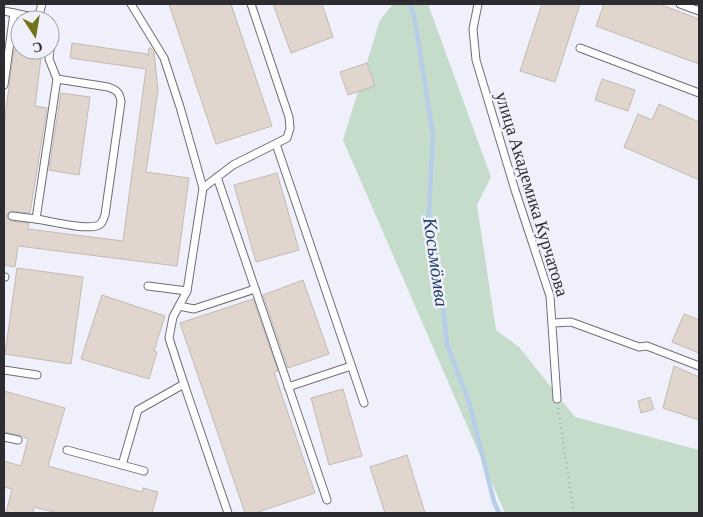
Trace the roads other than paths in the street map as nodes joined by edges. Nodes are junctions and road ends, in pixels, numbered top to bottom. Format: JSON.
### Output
{"nodes":[{"id":1,"x":132,"y":4,"type":"edge"},
{"id":2,"x":250,"y":4,"type":"edge"},
{"id":3,"x":478,"y":4,"type":"edge"},
{"id":4,"x":680,"y":4,"type":"edge"},
{"id":5,"x":699,"y":11,"type":"edge"},
{"id":6,"x":10,"y":42,"type":"edge"},
{"id":7,"x":580,"y":48,"type":"dead end"},
{"id":8,"x":50,"y":60,"type":"edge"},
{"id":9,"x":57,"y":79,"type":"junction"},
{"id":10,"x":4,"y":85,"type":"edge"},
{"id":11,"x":699,"y":92,"type":"edge"},
{"id":12,"x":276,"y":144,"type":"junction"},
{"id":13,"x":217,"y":177,"type":"junction"},
{"id":14,"x":203,"y":188,"type":"junction"},
{"id":15,"x":12,"y":216,"type":"dead end"},
{"id":16,"x":36,"y":219,"type":"junction"},
{"id":17,"x":148,"y":286,"type":"dead end"},
{"id":18,"x":255,"y":289,"type":"junction"},
{"id":19,"x":187,"y":291,"type":"junction"},
{"id":20,"x":179,"y":306,"type":"junction"},
{"id":21,"x":553,"y":323,"type":"junction"},
{"id":22,"x":351,"y":366,"type":"junction"},
{"id":23,"x":699,"y":366,"type":"edge"},
{"id":24,"x":4,"y":370,"type":"edge"},
{"id":25,"x":37,"y":374,"type":"dead end"},
{"id":26,"x":184,"y":384,"type":"junction"},
{"id":27,"x":288,"y":387,"type":"junction"},
{"id":28,"x":557,"y":399,"type":"road end"},
{"id":29,"x":364,"y":403,"type":"dead end"},
{"id":30,"x":4,"y":437,"type":"edge"},
{"id":31,"x":18,"y":440,"type":"dead end"},
{"id":32,"x":67,"y":450,"type":"dead end"},
{"id":33,"x":122,"y":465,"type":"junction"},
{"id":34,"x":144,"y":471,"type":"dead end"},
{"id":35,"x":327,"y":500,"type":"dead end"},
{"id":36,"x":228,"y":513,"type":"edge"}],
"edges":[{"from":1,"to":14,"type":"lane"},
{"from":2,"to":12,"type":"lane"},
{"from":3,"to":21,"type":"lane","name":"улица Академика Курчатова"},
{"from":4,"to":5,"type":"lane"},
{"from":6,"to":10,"type":"lane"},
{"from":7,"to":11,"type":"lane"},
{"from":8,"to":9,"type":"lane"},
{"from":9,"to":16,"type":"lane"},
{"from":9,"to":16,"type":"lane"},
{"from":12,"to":13,"type":"lane"},
{"from":12,"to":22,"type":"lane"},
{"from":13,"to":14,"type":"lane"},
{"from":13,"to":18,"type":"lane"},
{"from":14,"to":19,"type":"lane"},
{"from":15,"to":16,"type":"lane"},
{"from":17,"to":19,"type":"lane"},
{"from":18,"to":20,"type":"lane"},
{"from":18,"to":27,"type":"lane"},
{"from":19,"to":20,"type":"lane"},
{"from":20,"to":26,"type":"lane"},
{"from":21,"to":23,"type":"lane"},
{"from":21,"to":28,"type":"lane","name":"улица Академика Курчатова"},
{"from":22,"to":27,"type":"lane"},
{"from":22,"to":29,"type":"lane"},
{"from":24,"to":25,"type":"lane"},
{"from":26,"to":33,"type":"lane"},
{"from":26,"to":36,"type":"lane"},
{"from":27,"to":35,"type":"lane"},
{"from":30,"to":31,"type":"lane"},
{"from":32,"to":33,"type":"lane"},
{"from":33,"to":34,"type":"lane"}]}
